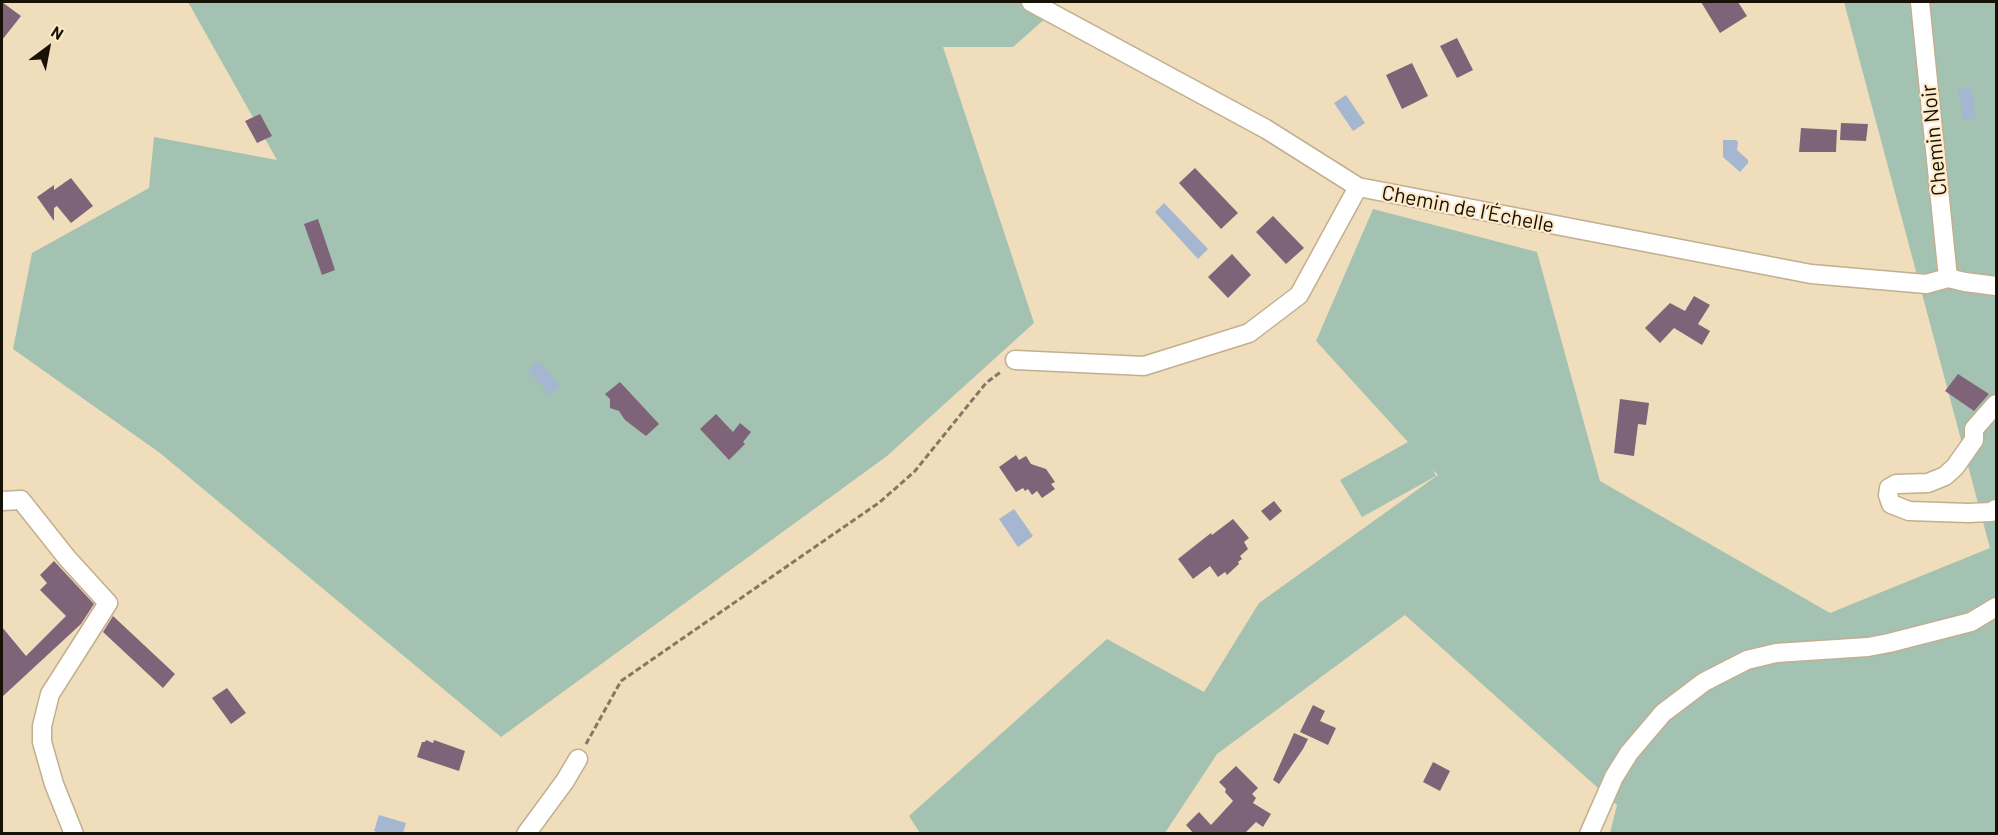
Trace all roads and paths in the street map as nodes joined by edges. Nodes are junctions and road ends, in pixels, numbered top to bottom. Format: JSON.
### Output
{"nodes":[{"id":1,"x":1031,"y":2,"type":"edge"},
{"id":2,"x":1920,"y":2,"type":"edge"},
{"id":3,"x":1358,"y":187,"type":"junction"},
{"id":4,"x":1948,"y":278,"type":"junction"},
{"id":5,"x":1996,"y":286,"type":"edge"},
{"id":6,"x":1015,"y":360,"type":"joint"},
{"id":7,"x":1996,"y":404,"type":"edge"},
{"id":8,"x":2,"y":501,"type":"edge"},
{"id":9,"x":1996,"y":509,"type":"edge"},
{"id":10,"x":1996,"y":607,"type":"edge"},
{"id":11,"x":578,"y":759,"type":"joint"},
{"id":12,"x":74,"y":834,"type":"edge"},
{"id":13,"x":526,"y":834,"type":"edge"},
{"id":14,"x":1588,"y":834,"type":"edge"}],
"edges":[{"from":1,"to":3,"type":"street","name":"Chemin de l’Échelle"},
{"from":2,"to":4,"type":"street","name":"Chemin Noir"},
{"from":3,"to":4,"type":"street","name":"Chemin de l’Échelle"},
{"from":3,"to":6,"type":"street"},
{"from":4,"to":5,"type":"street"},
{"from":6,"to":11,"type":"path"},
{"from":7,"to":9,"type":"street"},
{"from":8,"to":12,"type":"street"},
{"from":10,"to":14,"type":"street"},
{"from":11,"to":13,"type":"street"}]}
